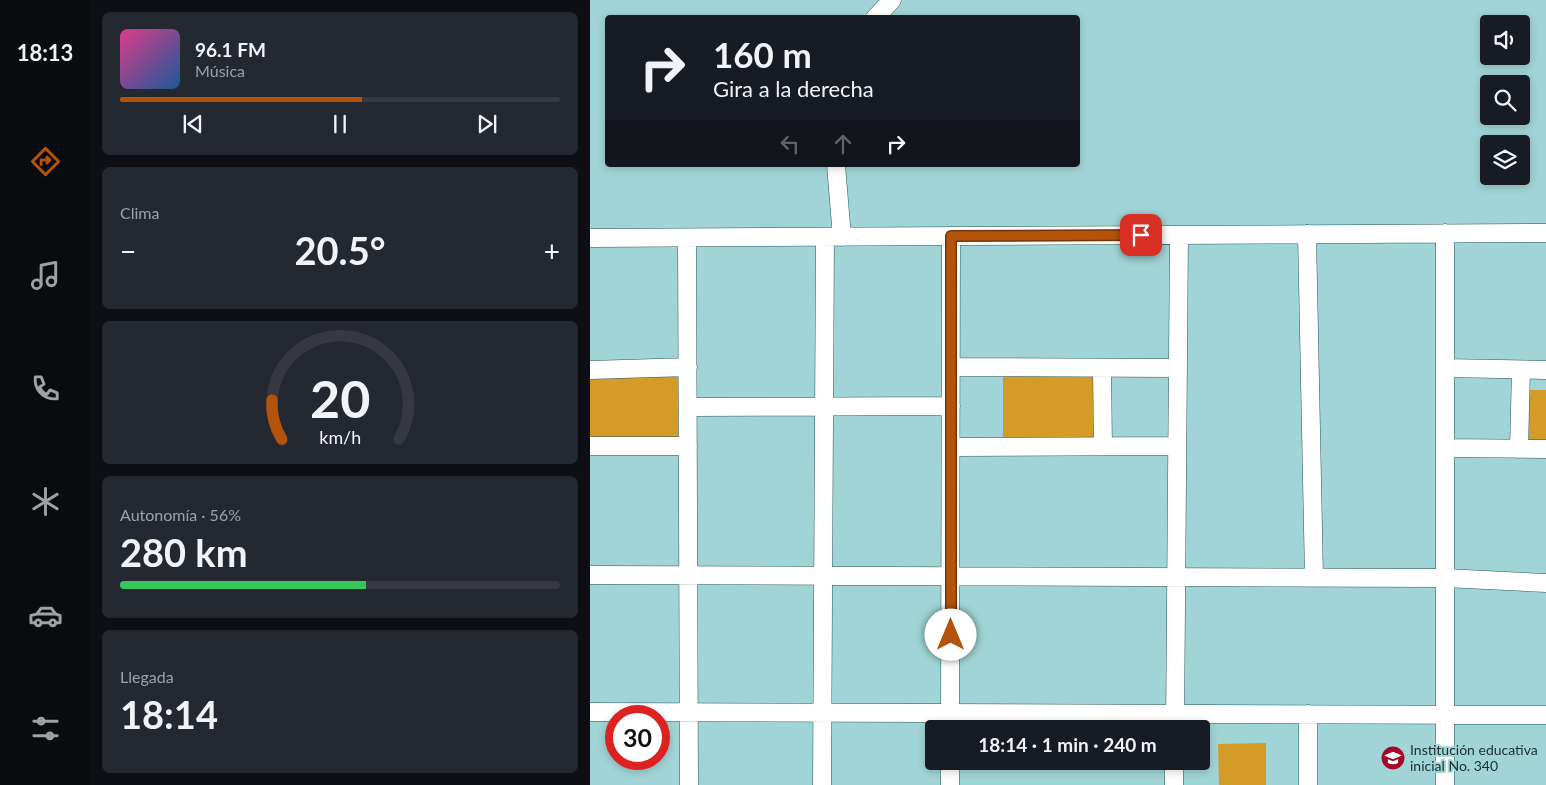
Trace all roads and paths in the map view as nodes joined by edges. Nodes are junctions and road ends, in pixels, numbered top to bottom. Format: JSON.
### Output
{"nodes":[{"id":1,"x":892,"y":0,"type":"edge"},
{"id":2,"x":878,"y":15,"type":"edge"},
{"id":3,"x":836,"y":167,"type":"edge"},
{"id":4,"x":1546,"y":233,"type":"edge"},
{"id":5,"x":1307,"y":234,"type":"junction"},
{"id":6,"x":1445,"y":234,"type":"junction"},
{"id":7,"x":1179,"y":235,"type":"junction"},
{"id":8,"x":951,"y":236,"type":"junction"},
{"id":9,"x":834,"y":237,"type":"junction"},
{"id":10,"x":590,"y":238,"type":"edge"},
{"id":11,"x":687,"y":238,"type":"junction"},
{"id":12,"x":688,"y":367,"type":"junction"},
{"id":13,"x":951,"y":367,"type":"junction"},
{"id":14,"x":1102,"y":368,"type":"junction"},
{"id":15,"x":1178,"y":368,"type":"junction"},
{"id":16,"x":1445,"y":368,"type":"junction"},
{"id":17,"x":590,"y":370,"type":"edge"},
{"id":18,"x":1522,"y":370,"type":"junction"},
{"id":19,"x":1546,"y":370,"type":"edge"},
{"id":20,"x":951,"y":406,"type":"junction"},
{"id":21,"x":824,"y":407,"type":"junction"},
{"id":22,"x":688,"y":408,"type":"junction"},
{"id":23,"x":590,"y":446,"type":"edge"},
{"id":24,"x":688,"y":446,"type":"junction"},
{"id":25,"x":1103,"y":446,"type":"junction"},
{"id":26,"x":1177,"y":446,"type":"junction"},
{"id":27,"x":951,"y":447,"type":"junction"},
{"id":28,"x":1444,"y":448,"type":"junction"},
{"id":29,"x":1519,"y":449,"type":"junction"},
{"id":30,"x":1546,"y":449,"type":"edge"},
{"id":31,"x":590,"y":575,"type":"edge"},
{"id":32,"x":688,"y":575,"type":"junction"},
{"id":33,"x":824,"y":576,"type":"junction"},
{"id":34,"x":951,"y":576,"type":"junction"},
{"id":35,"x":1176,"y":577,"type":"junction"},
{"id":36,"x":1314,"y":578,"type":"junction"},
{"id":37,"x":1445,"y":578,"type":"junction"},
{"id":38,"x":1546,"y":583,"type":"edge"},
{"id":39,"x":590,"y":712,"type":"edge"},
{"id":40,"x":689,"y":713,"type":"junction"},
{"id":41,"x":823,"y":713,"type":"junction"},
{"id":42,"x":1308,"y":714,"type":"junction"},
{"id":43,"x":1445,"y":714,"type":"junction"},
{"id":44,"x":1546,"y":715,"type":"edge"},
{"id":45,"x":934,"y":720,"type":"edge"},
{"id":46,"x":950,"y":720,"type":"edge"},
{"id":47,"x":1175,"y":720,"type":"edge"},
{"id":48,"x":1194,"y":720,"type":"edge"},
{"id":49,"x":950,"y":770,"type":"edge"},
{"id":50,"x":1174,"y":770,"type":"edge"},
{"id":51,"x":689,"y":785,"type":"edge"},
{"id":52,"x":822,"y":785,"type":"edge"},
{"id":53,"x":950,"y":785,"type":"edge"},
{"id":54,"x":1174,"y":785,"type":"edge"},
{"id":55,"x":1308,"y":785,"type":"edge"},
{"id":56,"x":1445,"y":785,"type":"edge"}],
"edges":[{"from":1,"to":2,"type":"street"},
{"from":3,"to":9,"type":"street"},
{"from":4,"to":6,"type":"street"},
{"from":5,"to":6,"type":"street"},
{"from":5,"to":7,"type":"street"},
{"from":5,"to":36,"type":"street"},
{"from":6,"to":16,"type":"street"},
{"from":7,"to":8,"type":"street"},
{"from":7,"to":15,"type":"street"},
{"from":8,"to":9,"type":"street"},
{"from":8,"to":13,"type":"street"},
{"from":9,"to":11,"type":"street"},
{"from":9,"to":21,"type":"street"},
{"from":10,"to":11,"type":"street"},
{"from":11,"to":12,"type":"street"},
{"from":12,"to":17,"type":"street"},
{"from":12,"to":22,"type":"street"},
{"from":13,"to":14,"type":"street"},
{"from":13,"to":20,"type":"street"},
{"from":14,"to":15,"type":"street"},
{"from":14,"to":25,"type":"street"},
{"from":15,"to":26,"type":"street"},
{"from":16,"to":18,"type":"street"},
{"from":16,"to":28,"type":"street"},
{"from":18,"to":19,"type":"street"},
{"from":18,"to":29,"type":"street"},
{"from":20,"to":21,"type":"street"},
{"from":20,"to":27,"type":"street"},
{"from":21,"to":22,"type":"street"},
{"from":21,"to":33,"type":"street"},
{"from":22,"to":24,"type":"street"},
{"from":23,"to":24,"type":"street"},
{"from":24,"to":32,"type":"street"},
{"from":25,"to":26,"type":"street"},
{"from":25,"to":27,"type":"street"},
{"from":26,"to":35,"type":"street"},
{"from":27,"to":34,"type":"street"},
{"from":28,"to":29,"type":"street"},
{"from":28,"to":37,"type":"street"},
{"from":29,"to":30,"type":"street"},
{"from":31,"to":32,"type":"street"},
{"from":32,"to":33,"type":"street"},
{"from":32,"to":40,"type":"street"},
{"from":33,"to":34,"type":"street"},
{"from":33,"to":41,"type":"street"},
{"from":34,"to":35,"type":"street"},
{"from":34,"to":46,"type":"street"},
{"from":35,"to":36,"type":"street"},
{"from":35,"to":47,"type":"street"},
{"from":36,"to":37,"type":"street"},
{"from":37,"to":38,"type":"street"},
{"from":37,"to":43,"type":"street"},
{"from":39,"to":40,"type":"street"},
{"from":40,"to":41,"type":"street"},
{"from":40,"to":51,"type":"street"},
{"from":41,"to":45,"type":"street"},
{"from":41,"to":52,"type":"street"},
{"from":42,"to":43,"type":"street"},
{"from":42,"to":48,"type":"street"},
{"from":42,"to":55,"type":"street"},
{"from":43,"to":44,"type":"street"},
{"from":43,"to":56,"type":"street"},
{"from":49,"to":53,"type":"street"},
{"from":50,"to":54,"type":"street"}]}
